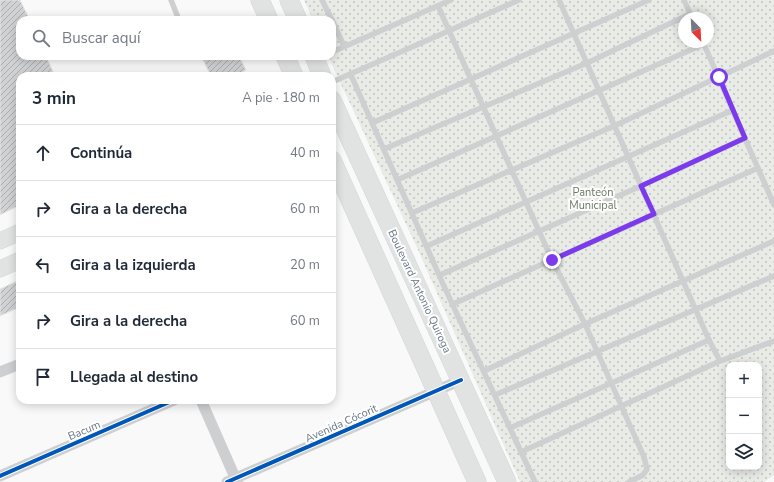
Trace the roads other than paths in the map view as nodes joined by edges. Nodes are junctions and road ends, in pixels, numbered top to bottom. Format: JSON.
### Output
{"nodes":[{"id":1,"x":170,"y":0,"type":"edge"},
{"id":2,"x":260,"y":0,"type":"edge"},
{"id":3,"x":289,"y":0,"type":"edge"},
{"id":4,"x":322,"y":0,"type":"edge"},
{"id":5,"x":451,"y":0,"type":"edge"},
{"id":6,"x":519,"y":0,"type":"edge"},
{"id":7,"x":559,"y":0,"type":"edge"},
{"id":8,"x":649,"y":0,"type":"edge"},
{"id":9,"x":684,"y":0,"type":"edge"},
{"id":10,"x":440,"y":3,"type":"edge"},
{"id":11,"x":689,"y":12,"type":"edge"},
{"id":12,"x":177,"y":16,"type":"edge"},
{"id":13,"x":267,"y":16,"type":"edge"},
{"id":14,"x":296,"y":16,"type":"edge"},
{"id":15,"x":330,"y":16,"type":"edge"},
{"id":16,"x":678,"y":22,"type":"edge"},
{"id":17,"x":336,"y":29,"type":"edge"},
{"id":18,"x":450,"y":31,"type":"junction"},
{"id":19,"x":574,"y":33,"type":"junction"},
{"id":20,"x":344,"y":46,"type":"junction"},
{"id":21,"x":693,"y":48,"type":"edge"},
{"id":22,"x":706,"y":48,"type":"edge"},
{"id":23,"x":336,"y":50,"type":"edge"},
{"id":24,"x":774,"y":51,"type":"edge"},
{"id":25,"x":285,"y":60,"type":"edge"},
{"id":26,"x":287,"y":60,"type":"edge"},
{"id":27,"x":587,"y":63,"type":"junction"},
{"id":28,"x":285,"y":72,"type":"edge"},
{"id":29,"x":292,"y":72,"type":"edge"},
{"id":30,"x":351,"y":75,"type":"junction"},
{"id":31,"x":719,"y":77,"type":"junction"},
{"id":32,"x":471,"y":78,"type":"junction"},
{"id":33,"x":336,"y":81,"type":"edge"},
{"id":34,"x":598,"y":90,"type":"junction"},
{"id":35,"x":484,"y":106,"type":"junction"},
{"id":36,"x":733,"y":110,"type":"junction"},
{"id":37,"x":336,"y":115,"type":"edge"},
{"id":38,"x":372,"y":123,"type":"junction"},
{"id":39,"x":614,"y":126,"type":"junction"},
{"id":40,"x":496,"y":135,"type":"junction"},
{"id":41,"x":745,"y":138,"type":"junction"},
{"id":42,"x":384,"y":149,"type":"junction"},
{"id":43,"x":629,"y":158,"type":"junction"},
{"id":44,"x":758,"y":168,"type":"junction"},
{"id":45,"x":336,"y":170,"type":"edge"},
{"id":46,"x":512,"y":170,"type":"junction"},
{"id":47,"x":397,"y":180,"type":"junction"},
{"id":48,"x":641,"y":186,"type":"junction"},
{"id":49,"x":527,"y":203,"type":"junction"},
{"id":50,"x":774,"y":205,"type":"edge"},
{"id":51,"x":412,"y":213,"type":"junction"},
{"id":52,"x":654,"y":214,"type":"junction"},
{"id":53,"x":540,"y":232,"type":"junction"},
{"id":54,"x":16,"y":234,"type":"edge"},
{"id":55,"x":0,"y":241,"type":"edge"},
{"id":56,"x":774,"y":241,"type":"edge"},
{"id":57,"x":427,"y":246,"type":"junction"},
{"id":58,"x":552,"y":260,"type":"junction"},
{"id":59,"x":16,"y":262,"type":"edge"},
{"id":60,"x":0,"y":269,"type":"edge"},
{"id":61,"x":440,"y":275,"type":"junction"},
{"id":62,"x":774,"y":276,"type":"edge"},
{"id":63,"x":684,"y":282,"type":"junction"},
{"id":64,"x":453,"y":304,"type":"junction"},
{"id":65,"x":696,"y":309,"type":"junction"},
{"id":66,"x":586,"y":324,"type":"junction"},
{"id":67,"x":709,"y":340,"type":"junction"},
{"id":68,"x":774,"y":341,"type":"edge"},
{"id":69,"x":596,"y":352,"type":"junction"},
{"id":70,"x":720,"y":361,"type":"junction"},
{"id":71,"x":16,"y":366,"type":"edge"},
{"id":72,"x":484,"y":371,"type":"junction"},
{"id":73,"x":0,"y":372,"type":"edge"},
{"id":74,"x":461,"y":380,"type":"junction"},
{"id":75,"x":611,"y":382,"type":"junction"},
{"id":76,"x":436,"y":391,"type":"junction"},
{"id":77,"x":495,"y":395,"type":"junction"},
{"id":78,"x":165,"y":404,"type":"edge"},
{"id":79,"x":203,"y":404,"type":"edge"},
{"id":80,"x":621,"y":406,"type":"junction"},
{"id":81,"x":510,"y":428,"type":"junction"},
{"id":82,"x":521,"y":452,"type":"junction"},
{"id":83,"x":0,"y":476,"type":"edge"},
{"id":84,"x":233,"y":481,"type":"edge"},
{"id":85,"x":477,"y":482,"type":"edge"},
{"id":86,"x":507,"y":482,"type":"edge"},
{"id":87,"x":535,"y":482,"type":"edge"},
{"id":88,"x":629,"y":482,"type":"edge"}],
"edges":[{"from":1,"to":12,"type":"lane"},
{"from":2,"to":13,"type":"main road"},
{"from":3,"to":14,"type":"main road"},
{"from":4,"to":15,"type":"lane"},
{"from":5,"to":10,"type":"lane"},
{"from":6,"to":18,"type":"lane"},
{"from":7,"to":19,"type":"lane"},
{"from":8,"to":19,"type":"lane"},
{"from":9,"to":11,"type":"lane"},
{"from":10,"to":18,"type":"lane"},
{"from":10,"to":20,"type":"lane"},
{"from":16,"to":27,"type":"lane"},
{"from":17,"to":20,"type":"lane"},
{"from":18,"to":30,"type":"lane"},
{"from":18,"to":32,"type":"lane"},
{"from":19,"to":27,"type":"lane"},
{"from":19,"to":32,"type":"lane"},
{"from":20,"to":23,"type":"lane"},
{"from":21,"to":34,"type":"lane"},
{"from":22,"to":31,"type":"lane"},
{"from":24,"to":31,"type":"lane"},
{"from":25,"to":28,"type":"main road"},
{"from":26,"to":29,"type":"main road"},
{"from":27,"to":34,"type":"lane"},
{"from":27,"to":35,"type":"lane"},
{"from":30,"to":33,"type":"lane"},
{"from":30,"to":38,"type":"lane"},
{"from":31,"to":36,"type":"lane"},
{"from":31,"to":39,"type":"lane"},
{"from":32,"to":35,"type":"lane"},
{"from":32,"to":38,"type":"lane"},
{"from":34,"to":39,"type":"lane"},
{"from":34,"to":40,"type":"lane"},
{"from":35,"to":40,"type":"lane"},
{"from":35,"to":42,"type":"lane"},
{"from":36,"to":41,"type":"lane"},
{"from":36,"to":43,"type":"lane"},
{"from":37,"to":74,"type":"main road","name":"Boulevard Antonio Quiroga"},
{"from":38,"to":42,"type":"lane"},
{"from":39,"to":43,"type":"lane"},
{"from":39,"to":46,"type":"lane"},
{"from":40,"to":46,"type":"lane"},
{"from":40,"to":47,"type":"lane"},
{"from":41,"to":44,"type":"lane"},
{"from":41,"to":48,"type":"lane"},
{"from":42,"to":47,"type":"lane"},
{"from":43,"to":48,"type":"lane"},
{"from":43,"to":49,"type":"lane"},
{"from":44,"to":50,"type":"lane"},
{"from":44,"to":52,"type":"lane"},
{"from":45,"to":76,"type":"main road"},
{"from":46,"to":49,"type":"lane"},
{"from":46,"to":51,"type":"lane"},
{"from":47,"to":51,"type":"lane"},
{"from":48,"to":52,"type":"lane"},
{"from":48,"to":53,"type":"lane"},
{"from":49,"to":53,"type":"lane"},
{"from":49,"to":57,"type":"lane"},
{"from":51,"to":57,"type":"lane"},
{"from":52,"to":58,"type":"lane"},
{"from":52,"to":63,"type":"lane"},
{"from":53,"to":58,"type":"lane"},
{"from":53,"to":61,"type":"lane"},
{"from":54,"to":55,"type":"main road"},
{"from":56,"to":63,"type":"lane"},
{"from":57,"to":61,"type":"lane"},
{"from":58,"to":64,"type":"lane"},
{"from":58,"to":66,"type":"lane"},
{"from":59,"to":60,"type":"main road"},
{"from":61,"to":64,"type":"lane"},
{"from":62,"to":65,"type":"lane"},
{"from":63,"to":65,"type":"lane"},
{"from":63,"to":66,"type":"lane"},
{"from":64,"to":72,"type":"lane"},
{"from":65,"to":67,"type":"lane"},
{"from":65,"to":69,"type":"lane"},
{"from":66,"to":69,"type":"lane"},
{"from":66,"to":72,"type":"lane"},
{"from":67,"to":70,"type":"lane"},
{"from":67,"to":75,"type":"lane"},
{"from":68,"to":70,"type":"lane"},
{"from":69,"to":75,"type":"lane"},
{"from":69,"to":77,"type":"lane"},
{"from":70,"to":80,"type":"lane"},
{"from":71,"to":73,"type":"street"},
{"from":72,"to":77,"type":"lane"},
{"from":74,"to":76,"type":"street","name":"Avenida Cócorit"},
{"from":74,"to":86,"type":"main road","name":"Boulevard Antonio Quiroga"},
{"from":75,"to":80,"type":"lane"},
{"from":75,"to":81,"type":"lane"},
{"from":76,"to":84,"type":"street","name":"Avenida Cócorit"},
{"from":76,"to":85,"type":"main road"},
{"from":77,"to":81,"type":"lane"},
{"from":78,"to":83,"type":"street","name":"Bacum"},
{"from":79,"to":84,"type":"street"},
{"from":80,"to":82,"type":"lane"},
{"from":80,"to":88,"type":"lane"},
{"from":81,"to":82,"type":"lane"},
{"from":82,"to":87,"type":"lane"}]}
